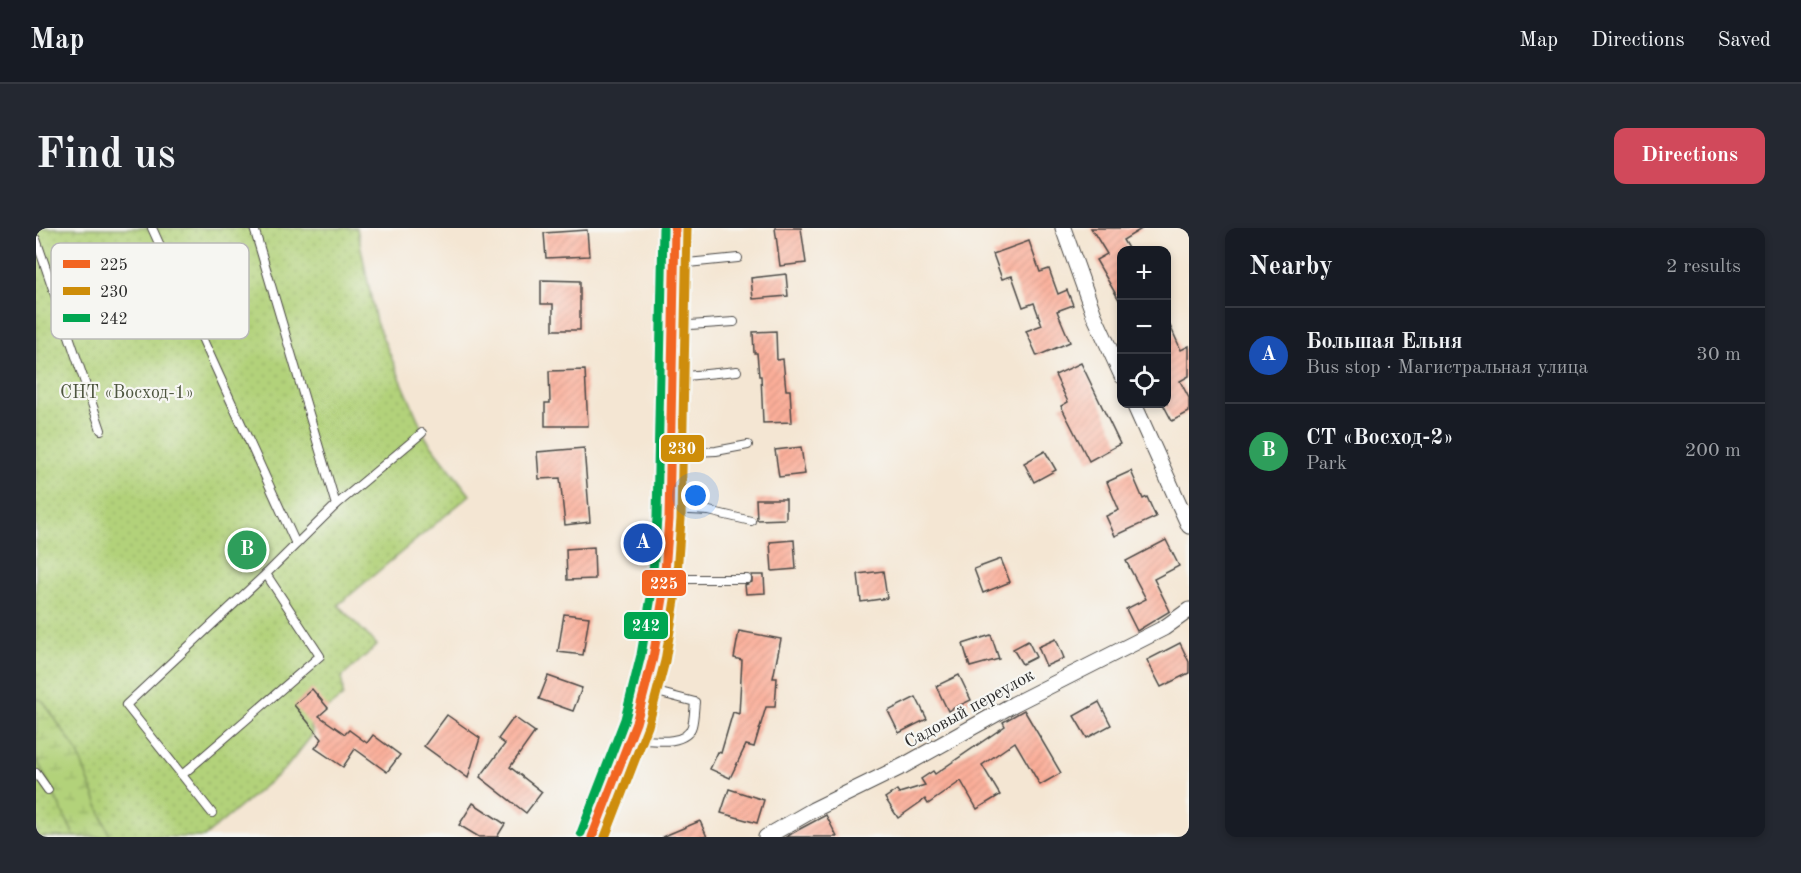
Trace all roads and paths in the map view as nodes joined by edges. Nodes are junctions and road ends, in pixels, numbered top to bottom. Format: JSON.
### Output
{"nodes":[{"id":1,"x":152,"y":228,"type":"edge"},
{"id":2,"x":254,"y":228,"type":"edge"},
{"id":3,"x":675,"y":228,"type":"edge"},
{"id":4,"x":1063,"y":228,"type":"edge"},
{"id":5,"x":36,"y":239,"type":"edge"},
{"id":6,"x":159,"y":243,"type":"edge"},
{"id":7,"x":738,"y":258,"type":"dead end"},
{"id":8,"x":675,"y":264,"type":"junction"},
{"id":9,"x":51,"y":284,"type":"edge"},
{"id":10,"x":734,"y":322,"type":"dead end"},
{"id":11,"x":673,"y":326,"type":"junction"},
{"id":12,"x":70,"y":339,"type":"edge"},
{"id":13,"x":203,"y":339,"type":"edge"},
{"id":14,"x":1117,"y":365,"type":"edge"},
{"id":15,"x":737,"y":371,"type":"dead end"},
{"id":16,"x":672,"y":377,"type":"junction"},
{"id":17,"x":1136,"y":408,"type":"edge"},
{"id":18,"x":100,"y":430,"type":"dead end"},
{"id":19,"x":422,"y":433,"type":"dead end"},
{"id":20,"x":748,"y":445,"type":"dead end"},
{"id":21,"x":670,"y":453,"type":"junction"},
{"id":22,"x":336,"y":505,"type":"junction"},
{"id":23,"x":669,"y":509,"type":"junction"},
{"id":24,"x":751,"y":521,"type":"dead end"},
{"id":25,"x":1189,"y":526,"type":"edge"},
{"id":26,"x":296,"y":544,"type":"junction"},
{"id":27,"x":266,"y":574,"type":"junction"},
{"id":28,"x":665,"y":579,"type":"junction"},
{"id":29,"x":747,"y":579,"type":"dead end"},
{"id":30,"x":1189,"y":610,"type":"edge"},
{"id":31,"x":645,"y":689,"type":"junction"},
{"id":32,"x":630,"y":739,"type":"junction"},
{"id":33,"x":36,"y":773,"type":"edge"},
{"id":34,"x":182,"y":775,"type":"junction"},
{"id":35,"x":48,"y":790,"type":"dead end"},
{"id":36,"x":212,"y":813,"type":"dead end"},
{"id":37,"x":592,"y":837,"type":"edge"},
{"id":38,"x":766,"y":837,"type":"edge"}],
"edges":[{"from":1,"to":6,"type":"lane"},
{"from":2,"to":22,"type":"lane"},
{"from":3,"to":8,"type":"main road"},
{"from":4,"to":14,"type":"street"},
{"from":5,"to":9,"type":"lane"},
{"from":7,"to":8,"type":"lane"},
{"from":8,"to":11,"type":"main road"},
{"from":10,"to":11,"type":"lane"},
{"from":11,"to":16,"type":"main road"},
{"from":12,"to":18,"type":"lane"},
{"from":13,"to":26,"type":"lane"},
{"from":15,"to":16,"type":"lane"},
{"from":16,"to":21,"type":"main road"},
{"from":17,"to":25,"type":"street"},
{"from":19,"to":22,"type":"lane"},
{"from":20,"to":21,"type":"lane"},
{"from":21,"to":23,"type":"main road"},
{"from":22,"to":26,"type":"lane"},
{"from":23,"to":24,"type":"lane"},
{"from":23,"to":28,"type":"main road"},
{"from":26,"to":27,"type":"lane"},
{"from":27,"to":34,"type":"lane"},
{"from":27,"to":34,"type":"lane"},
{"from":28,"to":29,"type":"lane"},
{"from":28,"to":31,"type":"main road"},
{"from":30,"to":38,"type":"street","name":"Садовый переулок"},
{"from":31,"to":32,"type":"main road"},
{"from":31,"to":32,"type":"lane"},
{"from":32,"to":37,"type":"main road"},
{"from":33,"to":35,"type":"lane"},
{"from":34,"to":36,"type":"lane"}]}
